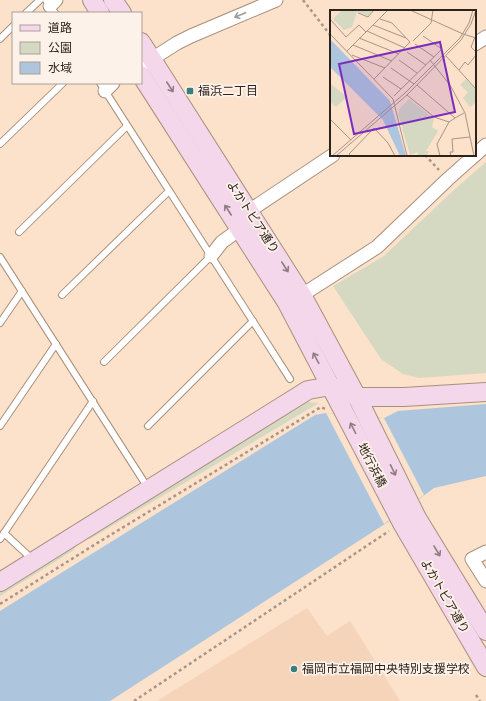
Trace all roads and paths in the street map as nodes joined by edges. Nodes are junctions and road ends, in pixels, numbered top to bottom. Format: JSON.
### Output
{"nodes":[{"id":1,"x":92,"y":0,"type":"edge"},
{"id":2,"x":113,"y":0,"type":"edge"},
{"id":3,"x":276,"y":0,"type":"edge"},
{"id":4,"x":303,"y":0,"type":"edge"},
{"id":5,"x":49,"y":4,"type":"edge"},
{"id":6,"x":29,"y":12,"type":"edge"},
{"id":7,"x":99,"y":12,"type":"edge"},
{"id":8,"x":121,"y":12,"type":"edge"},
{"id":9,"x":12,"y":27,"type":"edge"},
{"id":10,"x":330,"y":35,"type":"edge"},
{"id":11,"x":486,"y":37,"type":"edge"},
{"id":12,"x":0,"y":38,"type":"edge"},
{"id":13,"x":476,"y":43,"type":"edge"},
{"id":14,"x":142,"y":46,"type":"edge"},
{"id":15,"x":146,"y":63,"type":"edge"},
{"id":16,"x":142,"y":77,"type":"edge"},
{"id":17,"x":62,"y":84,"type":"edge"},
{"id":18,"x":106,"y":86,"type":"edge"},
{"id":19,"x":127,"y":126,"type":"junction"},
{"id":20,"x":0,"y":144,"type":"edge"},
{"id":21,"x":486,"y":145,"type":"edge"},
{"id":22,"x":476,"y":154,"type":"edge"},
{"id":23,"x":331,"y":156,"type":"edge"},
{"id":24,"x":426,"y":156,"type":"edge"},
{"id":25,"x":474,"y":156,"type":"edge"},
{"id":26,"x":448,"y":179,"type":"junction"},
{"id":27,"x":169,"y":192,"type":"junction"},
{"id":28,"x":249,"y":211,"type":"junction"},
{"id":29,"x":240,"y":229,"type":"junction"},
{"id":30,"x":19,"y":232,"type":"dead end"},
{"id":31,"x":211,"y":256,"type":"junction"},
{"id":32,"x":0,"y":257,"type":"edge"},
{"id":33,"x":22,"y":291,"type":"junction"},
{"id":34,"x":62,"y":295,"type":"dead end"},
{"id":35,"x":302,"y":295,"type":"junction"},
{"id":36,"x":253,"y":322,"type":"junction"},
{"id":37,"x":0,"y":323,"type":"edge"},
{"id":38,"x":56,"y":344,"type":"junction"},
{"id":39,"x":104,"y":362,"type":"dead end"},
{"id":40,"x":290,"y":379,"type":"dead end"},
{"id":41,"x":331,"y":386,"type":"junction"},
{"id":42,"x":486,"y":392,"type":"edge"},
{"id":43,"x":93,"y":401,"type":"junction"},
{"id":44,"x":341,"y":404,"type":"junction"},
{"id":45,"x":0,"y":426,"type":"edge"},
{"id":46,"x":148,"y":426,"type":"dead end"},
{"id":47,"x":149,"y":489,"type":"junction"},
{"id":48,"x":404,"y":524,"type":"junction"},
{"id":49,"x":4,"y":533,"type":"junction"},
{"id":50,"x":0,"y":539,"type":"edge"},
{"id":51,"x":486,"y":552,"type":"edge"},
{"id":52,"x":34,"y":561,"type":"junction"},
{"id":53,"x":486,"y":581,"type":"edge"},
{"id":54,"x":0,"y":582,"type":"edge"},
{"id":55,"x":0,"y":604,"type":"edge"},
{"id":56,"x":486,"y":631,"type":"edge"},
{"id":57,"x":486,"y":667,"type":"edge"},
{"id":58,"x":476,"y":695,"type":"dead end"},
{"id":59,"x":134,"y":701,"type":"edge"},
{"id":60,"x":480,"y":701,"type":"edge"}],
"edges":[{"from":1,"to":7,"type":"street"},
{"from":2,"to":8,"type":"street"},
{"from":3,"to":15,"type":"street","one_way":true},
{"from":4,"to":10,"type":"path"},
{"from":5,"to":6,"type":"lane"},
{"from":9,"to":12,"type":"lane"},
{"from":11,"to":13,"type":"street"},
{"from":14,"to":15,"type":"street","name":"よかトピア通り"},
{"from":15,"to":28,"type":"street","name":"よかトピア通り","one_way":true},
{"from":29,"to":16,"type":"street","name":"よかトピア通り","one_way":true},
{"from":17,"to":20,"type":"lane"},
{"from":18,"to":19,"type":"lane"},
{"from":19,"to":27,"type":"lane"},
{"from":19,"to":30,"type":"lane"},
{"from":21,"to":22,"type":"street"},
{"from":23,"to":28,"type":"street"},
{"from":24,"to":26,"type":"path"},
{"from":25,"to":26,"type":"street"},
{"from":26,"to":35,"type":"street"},
{"from":27,"to":31,"type":"lane"},
{"from":27,"to":34,"type":"lane"},
{"from":28,"to":35,"type":"street","name":"よかトピア通り","one_way":true},
{"from":29,"to":31,"type":"street"},
{"from":41,"to":29,"type":"street","name":"よかトピア通り","one_way":true},
{"from":31,"to":36,"type":"lane"},
{"from":31,"to":39,"type":"lane"},
{"from":32,"to":33,"type":"lane"},
{"from":33,"to":37,"type":"lane"},
{"from":33,"to":38,"type":"lane"},
{"from":35,"to":44,"type":"street","name":"よかトピア通り"},
{"from":36,"to":40,"type":"lane"},
{"from":36,"to":46,"type":"lane"},
{"from":38,"to":43,"type":"lane"},
{"from":38,"to":45,"type":"lane"},
{"from":41,"to":44,"type":"street"},
{"from":41,"to":47,"type":"street"},
{"from":42,"to":44,"type":"street"},
{"from":43,"to":47,"type":"lane"},
{"from":43,"to":49,"type":"lane"},
{"from":44,"to":48,"type":"street","name":"地行浜橋"},
{"from":44,"to":55,"type":"path"},
{"from":47,"to":52,"type":"street"},
{"from":48,"to":56,"type":"street","name":"よかトピア通り","one_way":true},
{"from":48,"to":57,"type":"street","name":"よかトピア通り"},
{"from":48,"to":59,"type":"path"},
{"from":49,"to":50,"type":"lane"},
{"from":49,"to":52,"type":"lane"},
{"from":51,"to":53,"type":"street"},
{"from":52,"to":54,"type":"street"},
{"from":58,"to":60,"type":"path"}]}
